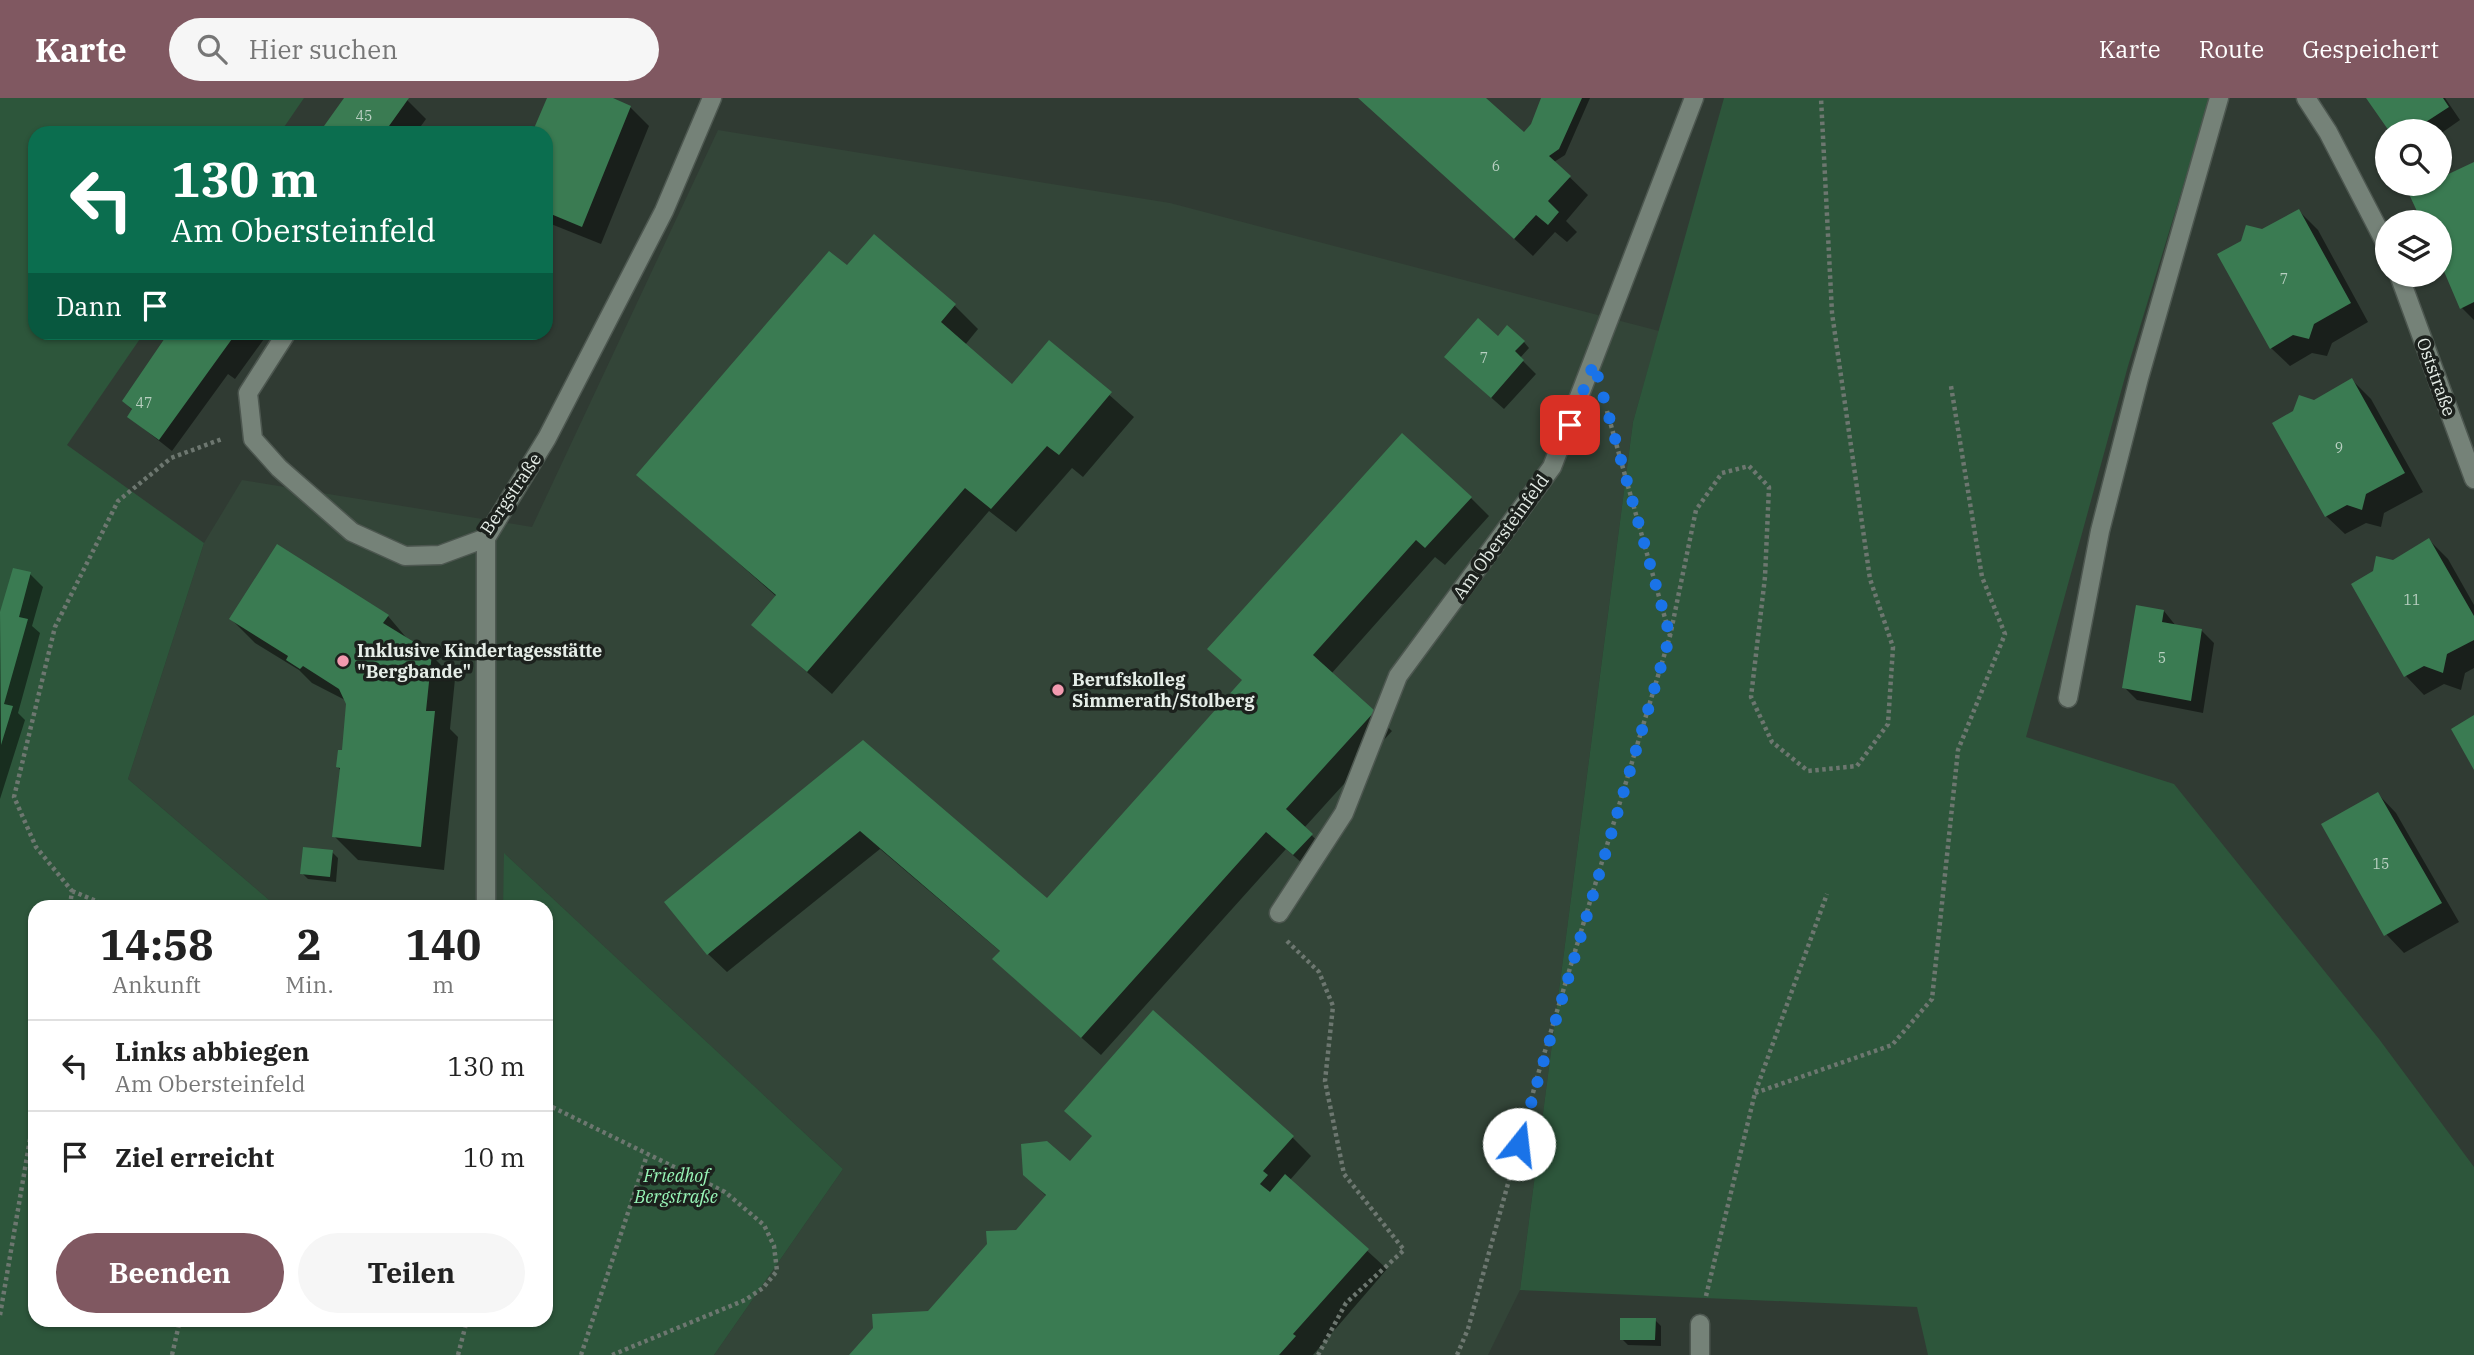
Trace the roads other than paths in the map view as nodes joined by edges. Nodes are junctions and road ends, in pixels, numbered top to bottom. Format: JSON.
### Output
{"nodes":[{"id":1,"x":712,"y":98,"type":"edge"},
{"id":2,"x":1694,"y":98,"type":"edge"},
{"id":3,"x":2219,"y":98,"type":"edge"},
{"id":4,"x":2305,"y":98,"type":"edge"},
{"id":5,"x":2375,"y":223,"type":"edge"},
{"id":6,"x":2403,"y":287,"type":"edge"},
{"id":7,"x":283,"y":340,"type":"edge"},
{"id":8,"x":2474,"y":479,"type":"edge"},
{"id":9,"x":486,"y":538,"type":"junction"},
{"id":10,"x":2068,"y":698,"type":"dead end"},
{"id":11,"x":486,"y":900,"type":"edge"},
{"id":12,"x":1279,"y":913,"type":"road end"},
{"id":13,"x":1700,"y":1324,"type":"road end"},
{"id":14,"x":1699,"y":1355,"type":"edge"}],
"edges":[{"from":1,"to":9,"type":"street","name":"Bergstraße"},
{"from":2,"to":12,"type":"street","name":"Am Obersteinfeld"},
{"from":3,"to":10,"type":"street"},
{"from":4,"to":5,"type":"street"},
{"from":6,"to":8,"type":"street","name":"Oststraße"},
{"from":7,"to":9,"type":"street","name":"Bergstraße"},
{"from":9,"to":11,"type":"street"},
{"from":13,"to":14,"type":"street"}]}
